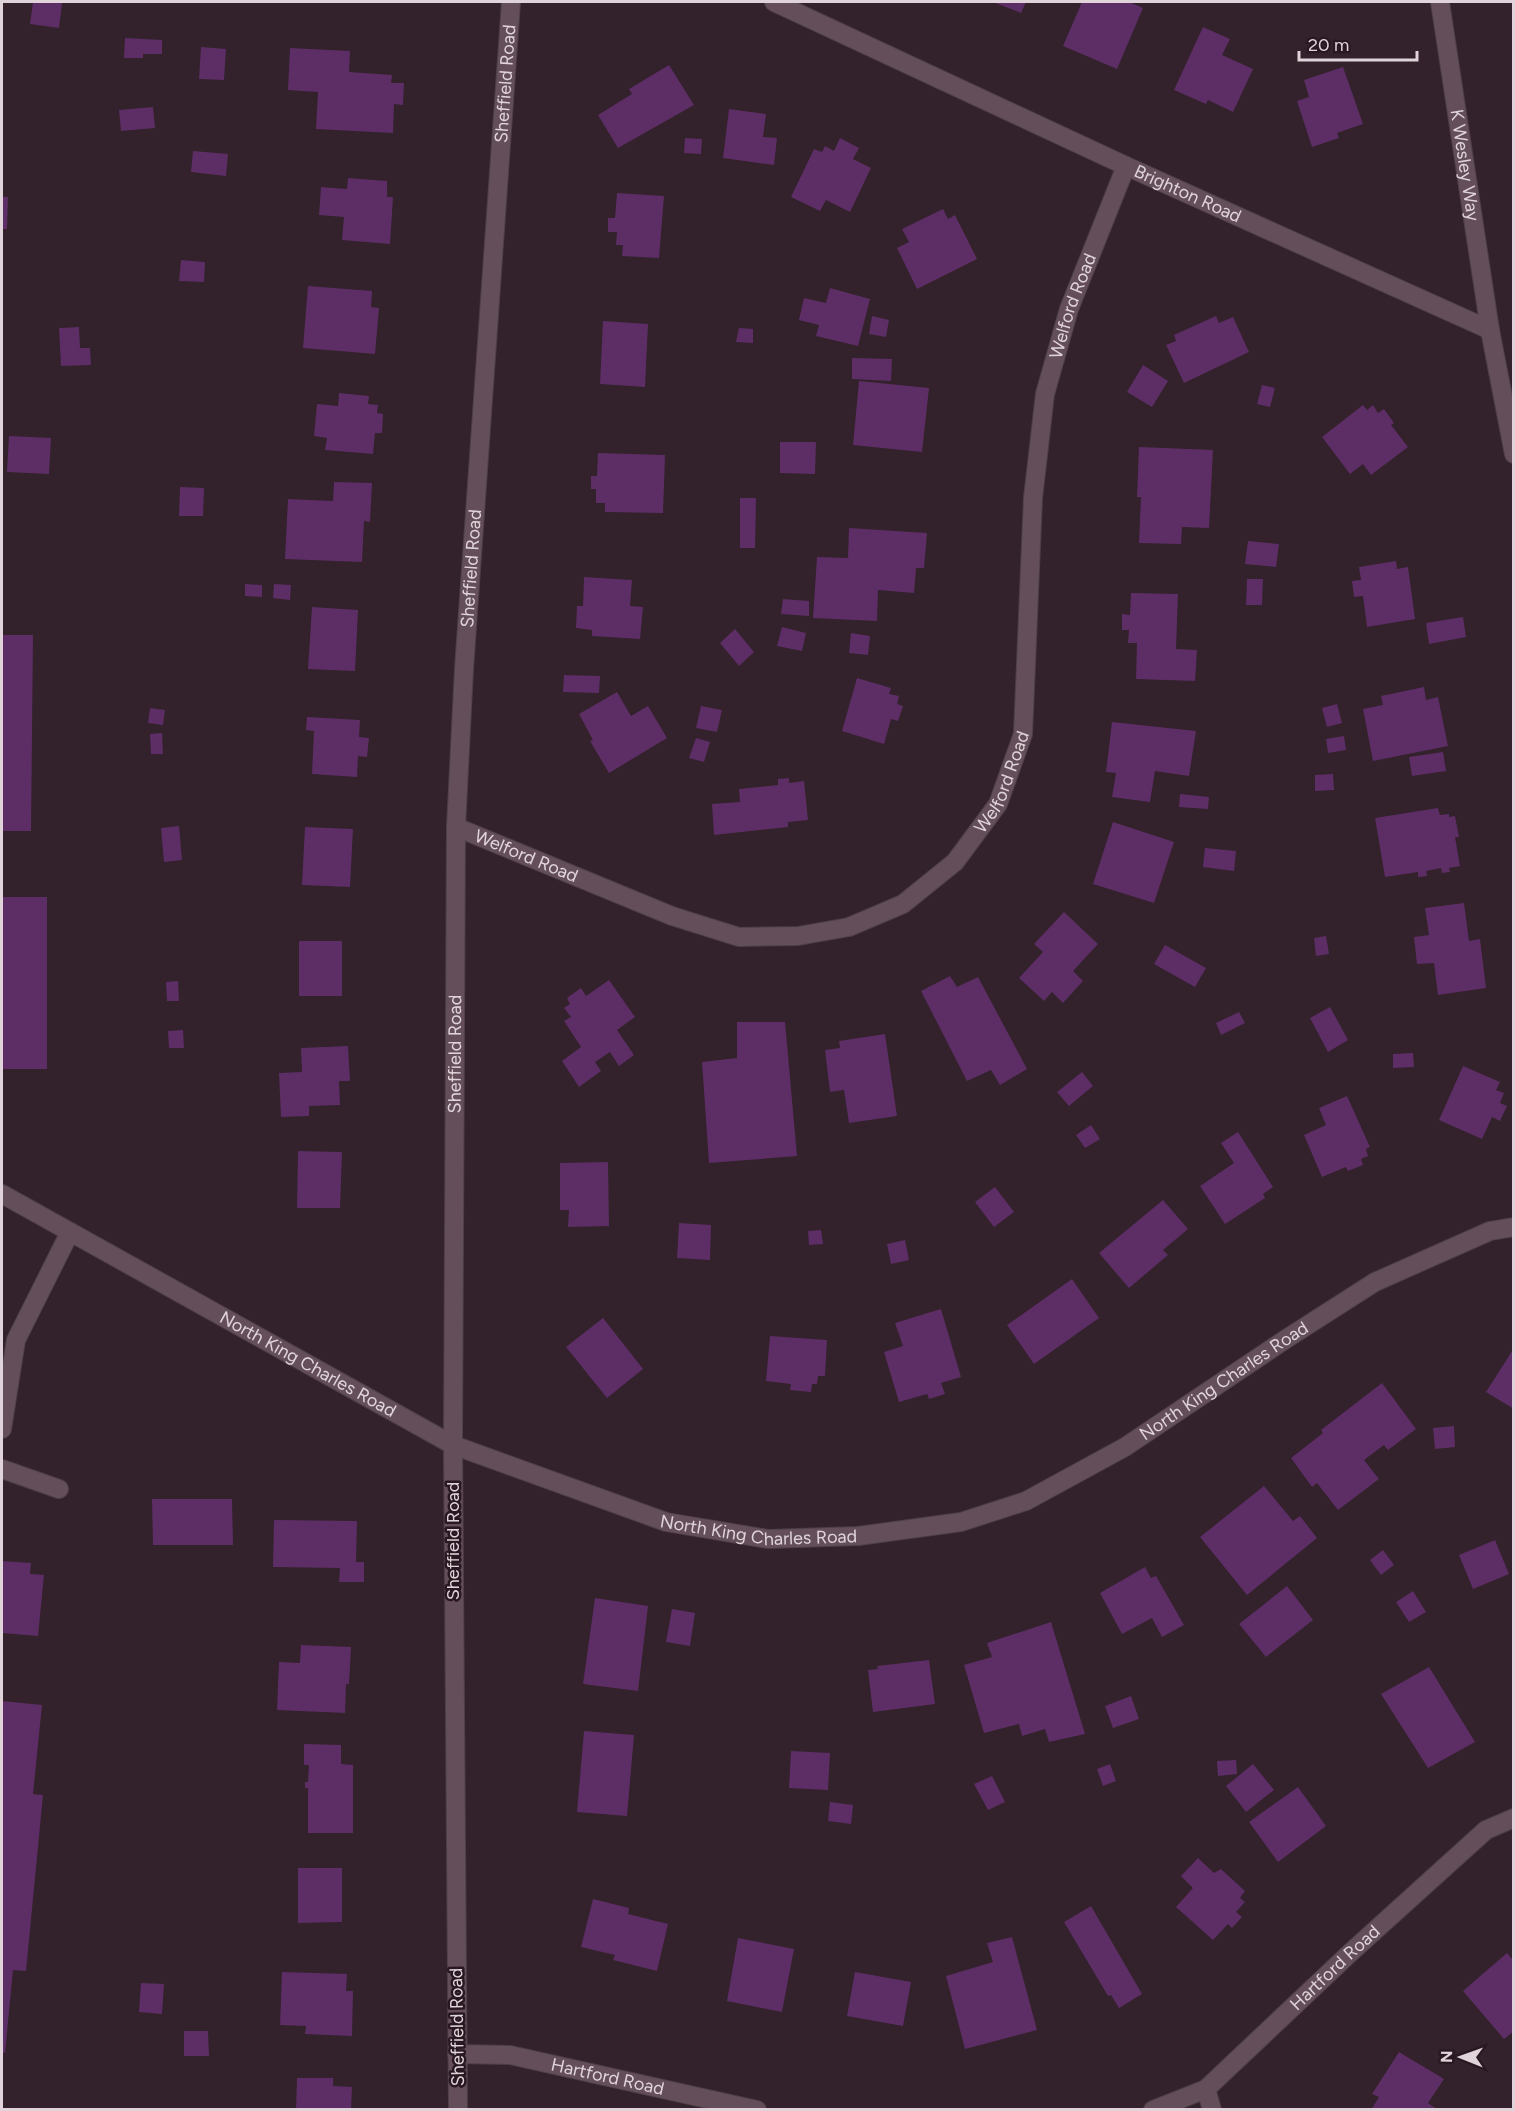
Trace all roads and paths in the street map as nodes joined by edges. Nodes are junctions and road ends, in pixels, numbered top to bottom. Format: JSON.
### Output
{"nodes":[{"id":1,"x":511,"y":2,"type":"edge"},
{"id":2,"x":774,"y":2,"type":"edge"},
{"id":3,"x":1440,"y":2,"type":"edge"},
{"id":4,"x":1126,"y":166,"type":"junction"},
{"id":5,"x":1490,"y":330,"type":"junction"},
{"id":6,"x":1514,"y":454,"type":"edge"},
{"id":7,"x":456,"y":827,"type":"junction"},
{"id":8,"x":2,"y":1194,"type":"edge"},
{"id":9,"x":1514,"y":1227,"type":"edge"},
{"id":10,"x":70,"y":1232,"type":"junction"},
{"id":11,"x":2,"y":1430,"type":"edge"},
{"id":12,"x":453,"y":1445,"type":"junction"},
{"id":13,"x":2,"y":1469,"type":"edge"},
{"id":14,"x":59,"y":1489,"type":"dead end"},
{"id":15,"x":1514,"y":1818,"type":"edge"},
{"id":16,"x":457,"y":2054,"type":"junction"},
{"id":17,"x":1206,"y":2089,"type":"junction"},
{"id":18,"x":458,"y":2109,"type":"edge"},
{"id":19,"x":757,"y":2109,"type":"edge"},
{"id":20,"x":1153,"y":2109,"type":"edge"},
{"id":21,"x":1212,"y":2109,"type":"edge"}],
"edges":[{"from":1,"to":7,"type":"street","name":"Sheffield Road"},
{"from":2,"to":4,"type":"street","name":"Brighton Road"},
{"from":3,"to":5,"type":"street","name":"K Wesley Way"},
{"from":4,"to":5,"type":"street","name":"Brighton Road"},
{"from":4,"to":7,"type":"street","name":"Welford Road"},
{"from":5,"to":6,"type":"street"},
{"from":7,"to":12,"type":"street","name":"Sheffield Road"},
{"from":8,"to":10,"type":"street","name":"North King Charles Road"},
{"from":9,"to":12,"type":"street","name":"North King Charles Road"},
{"from":10,"to":11,"type":"street"},
{"from":10,"to":12,"type":"street","name":"North King Charles Road"},
{"from":12,"to":16,"type":"street","name":"Sheffield Road"},
{"from":13,"to":14,"type":"street"},
{"from":15,"to":17,"type":"street","name":"Hartford Road"},
{"from":16,"to":18,"type":"street","name":"Sheffield Road"},
{"from":16,"to":19,"type":"street","name":"Hartford Road"},
{"from":17,"to":20,"type":"street","name":"Hartford Road"},
{"from":17,"to":21,"type":"street"}]}
